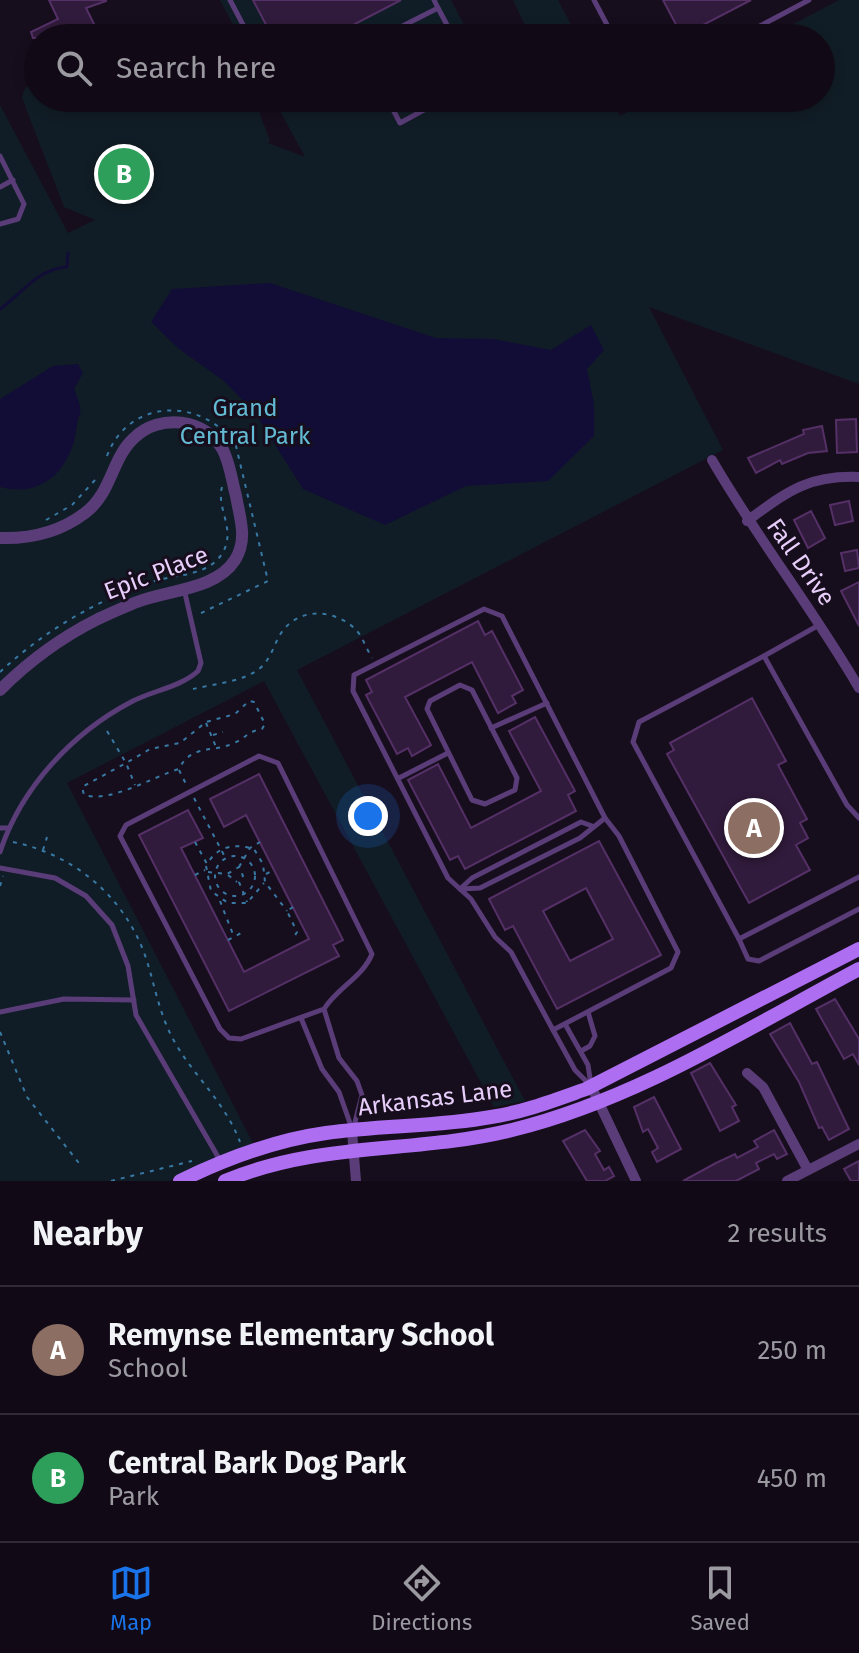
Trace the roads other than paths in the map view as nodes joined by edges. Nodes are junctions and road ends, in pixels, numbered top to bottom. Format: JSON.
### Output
{"nodes":[{"id":1,"x":230,"y":0,"type":"edge"},
{"id":2,"x":434,"y":0,"type":"edge"},
{"id":3,"x":594,"y":0,"type":"edge"},
{"id":4,"x":809,"y":0,"type":"edge"},
{"id":5,"x":438,"y":8,"type":"junction"},
{"id":6,"x":243,"y":24,"type":"edge"},
{"id":7,"x":407,"y":24,"type":"edge"},
{"id":8,"x":447,"y":24,"type":"edge"},
{"id":9,"x":607,"y":24,"type":"edge"},
{"id":10,"x":764,"y":24,"type":"edge"},
{"id":11,"x":394,"y":112,"type":"edge"},
{"id":12,"x":420,"y":112,"type":"edge"},
{"id":13,"x":0,"y":156,"type":"edge"},
{"id":14,"x":13,"y":180,"type":"junction"},
{"id":15,"x":0,"y":187,"type":"edge"},
{"id":16,"x":0,"y":224,"type":"edge"},
{"id":17,"x":712,"y":460,"type":"dead end"},
{"id":18,"x":859,"y":477,"type":"edge"},
{"id":19,"x":747,"y":521,"type":"junction"},
{"id":20,"x":0,"y":538,"type":"edge"},
{"id":21,"x":184,"y":588,"type":"junction"},
{"id":22,"x":820,"y":624,"type":"junction"},
{"id":23,"x":764,"y":656,"type":"junction"},
{"id":24,"x":859,"y":688,"type":"edge"},
{"id":25,"x":0,"y":690,"type":"edge"},
{"id":26,"x":547,"y":703,"type":"junction"},
{"id":27,"x":491,"y":728,"type":"junction"},
{"id":28,"x":448,"y":753,"type":"junction"},
{"id":29,"x":399,"y":778,"type":"junction"},
{"id":30,"x":605,"y":818,"type":"junction"},
{"id":31,"x":859,"y":818,"type":"edge"},
{"id":32,"x":592,"y":826,"type":"junction"},
{"id":33,"x":0,"y":828,"type":"edge"},
{"id":34,"x":9,"y":828,"type":"junction"},
{"id":35,"x":0,"y":852,"type":"edge"},
{"id":36,"x":0,"y":868,"type":"edge"},
{"id":37,"x":859,"y":877,"type":"edge"},
{"id":38,"x":460,"y":889,"type":"junction"},
{"id":39,"x":859,"y":909,"type":"edge"},
{"id":40,"x":739,"y":939,"type":"junction"},
{"id":41,"x":859,"y":949,"type":"edge"},
{"id":42,"x":859,"y":969,"type":"edge"},
{"id":43,"x":134,"y":1000,"type":"junction"},
{"id":44,"x":324,"y":1009,"type":"junction"},
{"id":45,"x":0,"y":1012,"type":"edge"},
{"id":46,"x":588,"y":1012,"type":"junction"},
{"id":47,"x":301,"y":1018,"type":"junction"},
{"id":48,"x":565,"y":1024,"type":"junction"},
{"id":49,"x":553,"y":1030,"type":"junction"},
{"id":50,"x":581,"y":1051,"type":"junction"},
{"id":51,"x":747,"y":1073,"type":"dead end"},
{"id":52,"x":591,"y":1086,"type":"junction"},
{"id":53,"x":598,"y":1102,"type":"junction"},
{"id":54,"x":352,"y":1131,"type":"junction"},
{"id":55,"x":859,"y":1144,"type":"edge"},
{"id":56,"x":351,"y":1149,"type":"junction"},
{"id":57,"x":219,"y":1158,"type":"junction"},
{"id":58,"x":808,"y":1170,"type":"junction"},
{"id":59,"x":180,"y":1181,"type":"edge"},
{"id":60,"x":225,"y":1181,"type":"edge"},
{"id":61,"x":356,"y":1181,"type":"edge"},
{"id":62,"x":636,"y":1181,"type":"edge"},
{"id":63,"x":787,"y":1181,"type":"edge"}],
"edges":[{"from":1,"to":6,"type":"lane"},
{"from":2,"to":5,"type":"lane"},
{"from":3,"to":9,"type":"lane"},
{"from":4,"to":10,"type":"lane"},
{"from":5,"to":7,"type":"lane"},
{"from":5,"to":8,"type":"lane"},
{"from":11,"to":12,"type":"lane"},
{"from":13,"to":14,"type":"lane"},
{"from":14,"to":15,"type":"lane"},
{"from":14,"to":16,"type":"lane"},
{"from":17,"to":19,"type":"street","name":"Fall Drive"},
{"from":18,"to":19,"type":"street"},
{"from":19,"to":22,"type":"street","name":"Fall Drive"},
{"from":20,"to":21,"type":"street","name":"Epic Place"},
{"from":21,"to":25,"type":"street","name":"Epic Place"},
{"from":21,"to":34,"type":"lane"},
{"from":22,"to":23,"type":"lane"},
{"from":22,"to":24,"type":"street","name":"Fall Drive"},
{"from":23,"to":31,"type":"lane"},
{"from":23,"to":40,"type":"lane"},
{"from":26,"to":27,"type":"lane"},
{"from":26,"to":29,"type":"lane"},
{"from":26,"to":30,"type":"lane"},
{"from":27,"to":28,"type":"lane"},
{"from":27,"to":28,"type":"lane"},
{"from":28,"to":29,"type":"lane"},
{"from":29,"to":38,"type":"lane"},
{"from":30,"to":32,"type":"lane"},
{"from":30,"to":46,"type":"lane"},
{"from":32,"to":38,"type":"lane"},
{"from":32,"to":38,"type":"lane"},
{"from":33,"to":34,"type":"lane"},
{"from":34,"to":35,"type":"lane"},
{"from":36,"to":43,"type":"lane"},
{"from":37,"to":40,"type":"lane"},
{"from":38,"to":49,"type":"lane"},
{"from":39,"to":40,"type":"lane"},
{"from":41,"to":52,"type":"main road","name":"Arkansas Lane"},
{"from":42,"to":53,"type":"main road","name":"Arkansas Lane"},
{"from":43,"to":45,"type":"lane"},
{"from":43,"to":57,"type":"lane"},
{"from":44,"to":47,"type":"lane"},
{"from":44,"to":47,"type":"lane"},
{"from":44,"to":54,"type":"lane"},
{"from":46,"to":48,"type":"lane"},
{"from":46,"to":50,"type":"lane"},
{"from":47,"to":54,"type":"lane"},
{"from":48,"to":49,"type":"lane"},
{"from":48,"to":50,"type":"lane"},
{"from":49,"to":52,"type":"lane"},
{"from":50,"to":52,"type":"lane"},
{"from":51,"to":58,"type":"street"},
{"from":52,"to":53,"type":"street"},
{"from":52,"to":54,"type":"main road","name":"Arkansas Lane"},
{"from":53,"to":56,"type":"main road","name":"Arkansas Lane"},
{"from":53,"to":62,"type":"street"},
{"from":54,"to":56,"type":"street"},
{"from":54,"to":57,"type":"main road","name":"Arkansas Lane"},
{"from":55,"to":58,"type":"street"},
{"from":56,"to":60,"type":"main road","name":"Arkansas Lane"},
{"from":56,"to":61,"type":"street"},
{"from":57,"to":59,"type":"main road","name":"Arkansas Lane"},
{"from":58,"to":63,"type":"street"}]}
